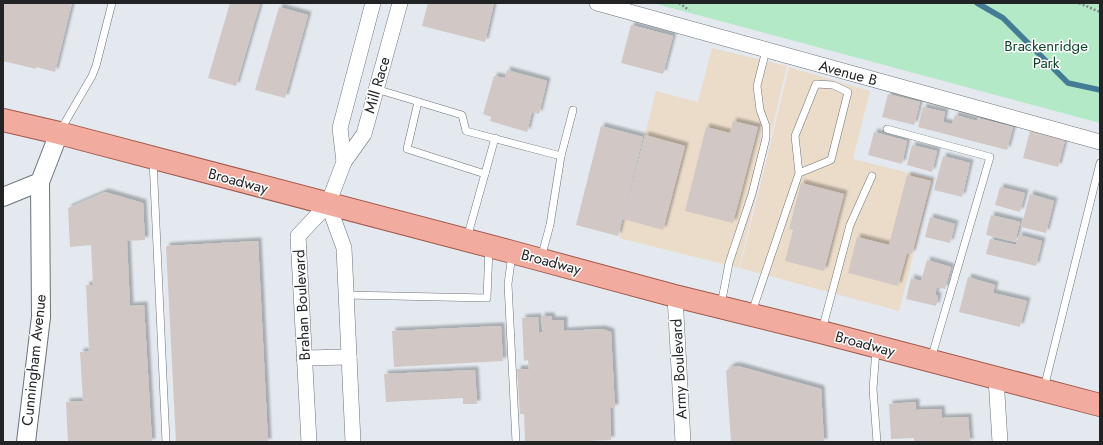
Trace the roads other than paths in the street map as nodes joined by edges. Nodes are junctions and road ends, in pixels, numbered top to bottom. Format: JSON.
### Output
{"nodes":[{"id":1,"x":112,"y":3,"type":"edge"},
{"id":2,"x":373,"y":3,"type":"edge"},
{"id":3,"x":400,"y":3,"type":"edge"},
{"id":4,"x":597,"y":3,"type":"edge"},
{"id":5,"x":766,"y":50,"type":"junction"},
{"id":6,"x":837,"y":70,"type":"junction"},
{"id":7,"x":833,"y":85,"type":"junction"},
{"id":8,"x":376,"y":89,"type":"junction"},
{"id":9,"x":418,"y":102,"type":"junction"},
{"id":10,"x":573,"y":110,"type":"dead end"},
{"id":11,"x":3,"y":120,"type":"edge"},
{"id":12,"x":887,"y":129,"type":"dead end"},
{"id":13,"x":59,"y":133,"type":"junction"},
{"id":14,"x":495,"y":138,"type":"junction"},
{"id":15,"x":1100,"y":142,"type":"edge"},
{"id":16,"x":561,"y":156,"type":"junction"},
{"id":17,"x":153,"y":158,"type":"junction"},
{"id":18,"x":344,"y":162,"type":"junction"},
{"id":19,"x":1100,"y":163,"type":"edge"},
{"id":20,"x":799,"y":173,"type":"junction"},
{"id":21,"x":485,"y":174,"type":"junction"},
{"id":22,"x":872,"y":176,"type":"dead end"},
{"id":23,"x":40,"y":182,"type":"junction"},
{"id":24,"x":3,"y":197,"type":"edge"},
{"id":25,"x":328,"y":204,"type":"junction"},
{"id":26,"x":466,"y":240,"type":"junction"},
{"id":27,"x":489,"y":246,"type":"junction"},
{"id":28,"x":512,"y":252,"type":"junction"},
{"id":29,"x":540,"y":260,"type":"junction"},
{"id":30,"x":346,"y":294,"type":"junction"},
{"id":31,"x":675,"y":296,"type":"junction"},
{"id":32,"x":720,"y":307,"type":"junction"},
{"id":33,"x":752,"y":315,"type":"junction"},
{"id":34,"x":821,"y":332,"type":"junction"},
{"id":35,"x":876,"y":347,"type":"junction"},
{"id":36,"x":349,"y":357,"type":"junction"},
{"id":37,"x":304,"y":358,"type":"junction"},
{"id":38,"x":930,"y":361,"type":"junction"},
{"id":39,"x":996,"y":378,"type":"junction"},
{"id":40,"x":1043,"y":390,"type":"junction"},
{"id":41,"x":1100,"y":405,"type":"edge"},
{"id":42,"x":26,"y":442,"type":"edge"},
{"id":43,"x":166,"y":442,"type":"edge"},
{"id":44,"x":309,"y":442,"type":"edge"},
{"id":45,"x":353,"y":442,"type":"edge"},
{"id":46,"x":516,"y":442,"type":"edge"},
{"id":47,"x":683,"y":442,"type":"edge"},
{"id":48,"x":877,"y":442,"type":"edge"},
{"id":49,"x":1000,"y":442,"type":"edge"}],
"edges":[{"from":1,"to":13,"type":"lane"},
{"from":2,"to":18,"type":"street","name":"Mill Race"},
{"from":3,"to":8,"type":"street","name":"Mill Race"},
{"from":4,"to":5,"type":"street","name":"Avenue B"},
{"from":5,"to":6,"type":"street","name":"Avenue B"},
{"from":5,"to":32,"type":"lane"},
{"from":6,"to":7,"type":"lane"},
{"from":6,"to":15,"type":"street","name":"Avenue B"},
{"from":7,"to":20,"type":"lane"},
{"from":7,"to":20,"type":"lane"},
{"from":8,"to":9,"type":"lane"},
{"from":8,"to":18,"type":"street","name":"Mill Race"},
{"from":9,"to":14,"type":"lane"},
{"from":9,"to":21,"type":"lane"},
{"from":10,"to":16,"type":"lane"},
{"from":11,"to":13,"type":"main road","name":"Broadway"},
{"from":12,"to":38,"type":"lane"},
{"from":13,"to":17,"type":"main road","name":"Broadway"},
{"from":13,"to":23,"type":"street"},
{"from":14,"to":16,"type":"lane"},
{"from":14,"to":21,"type":"lane"},
{"from":16,"to":29,"type":"lane"},
{"from":17,"to":25,"type":"main road","name":"Broadway"},
{"from":17,"to":43,"type":"lane"},
{"from":18,"to":25,"type":"street","name":"Mill Race"},
{"from":19,"to":40,"type":"lane"},
{"from":20,"to":33,"type":"lane"},
{"from":21,"to":26,"type":"lane"},
{"from":22,"to":34,"type":"lane"},
{"from":23,"to":24,"type":"street"},
{"from":23,"to":42,"type":"street","name":"Cunningham Avenue"},
{"from":25,"to":26,"type":"main road","name":"Broadway"},
{"from":25,"to":30,"type":"street"},
{"from":25,"to":37,"type":"street","name":"Brahan Boulevard"},
{"from":26,"to":27,"type":"main road","name":"Broadway"},
{"from":27,"to":28,"type":"main road","name":"Broadway"},
{"from":27,"to":30,"type":"lane"},
{"from":28,"to":29,"type":"main road","name":"Broadway"},
{"from":28,"to":46,"type":"lane"},
{"from":29,"to":31,"type":"main road","name":"Broadway"},
{"from":30,"to":36,"type":"street"},
{"from":31,"to":32,"type":"main road","name":"Broadway"},
{"from":31,"to":47,"type":"street","name":"Army Boulevard"},
{"from":32,"to":33,"type":"main road","name":"Broadway"},
{"from":33,"to":34,"type":"main road","name":"Broadway"},
{"from":34,"to":35,"type":"main road","name":"Broadway"},
{"from":35,"to":38,"type":"main road","name":"Broadway"},
{"from":35,"to":48,"type":"lane"},
{"from":36,"to":37,"type":"street"},
{"from":36,"to":45,"type":"street"},
{"from":37,"to":44,"type":"street","name":"Brahan Boulevard"},
{"from":38,"to":39,"type":"main road","name":"Broadway"},
{"from":39,"to":40,"type":"main road","name":"Broadway"},
{"from":39,"to":49,"type":"street"},
{"from":40,"to":41,"type":"main road","name":"Broadway"}]}
